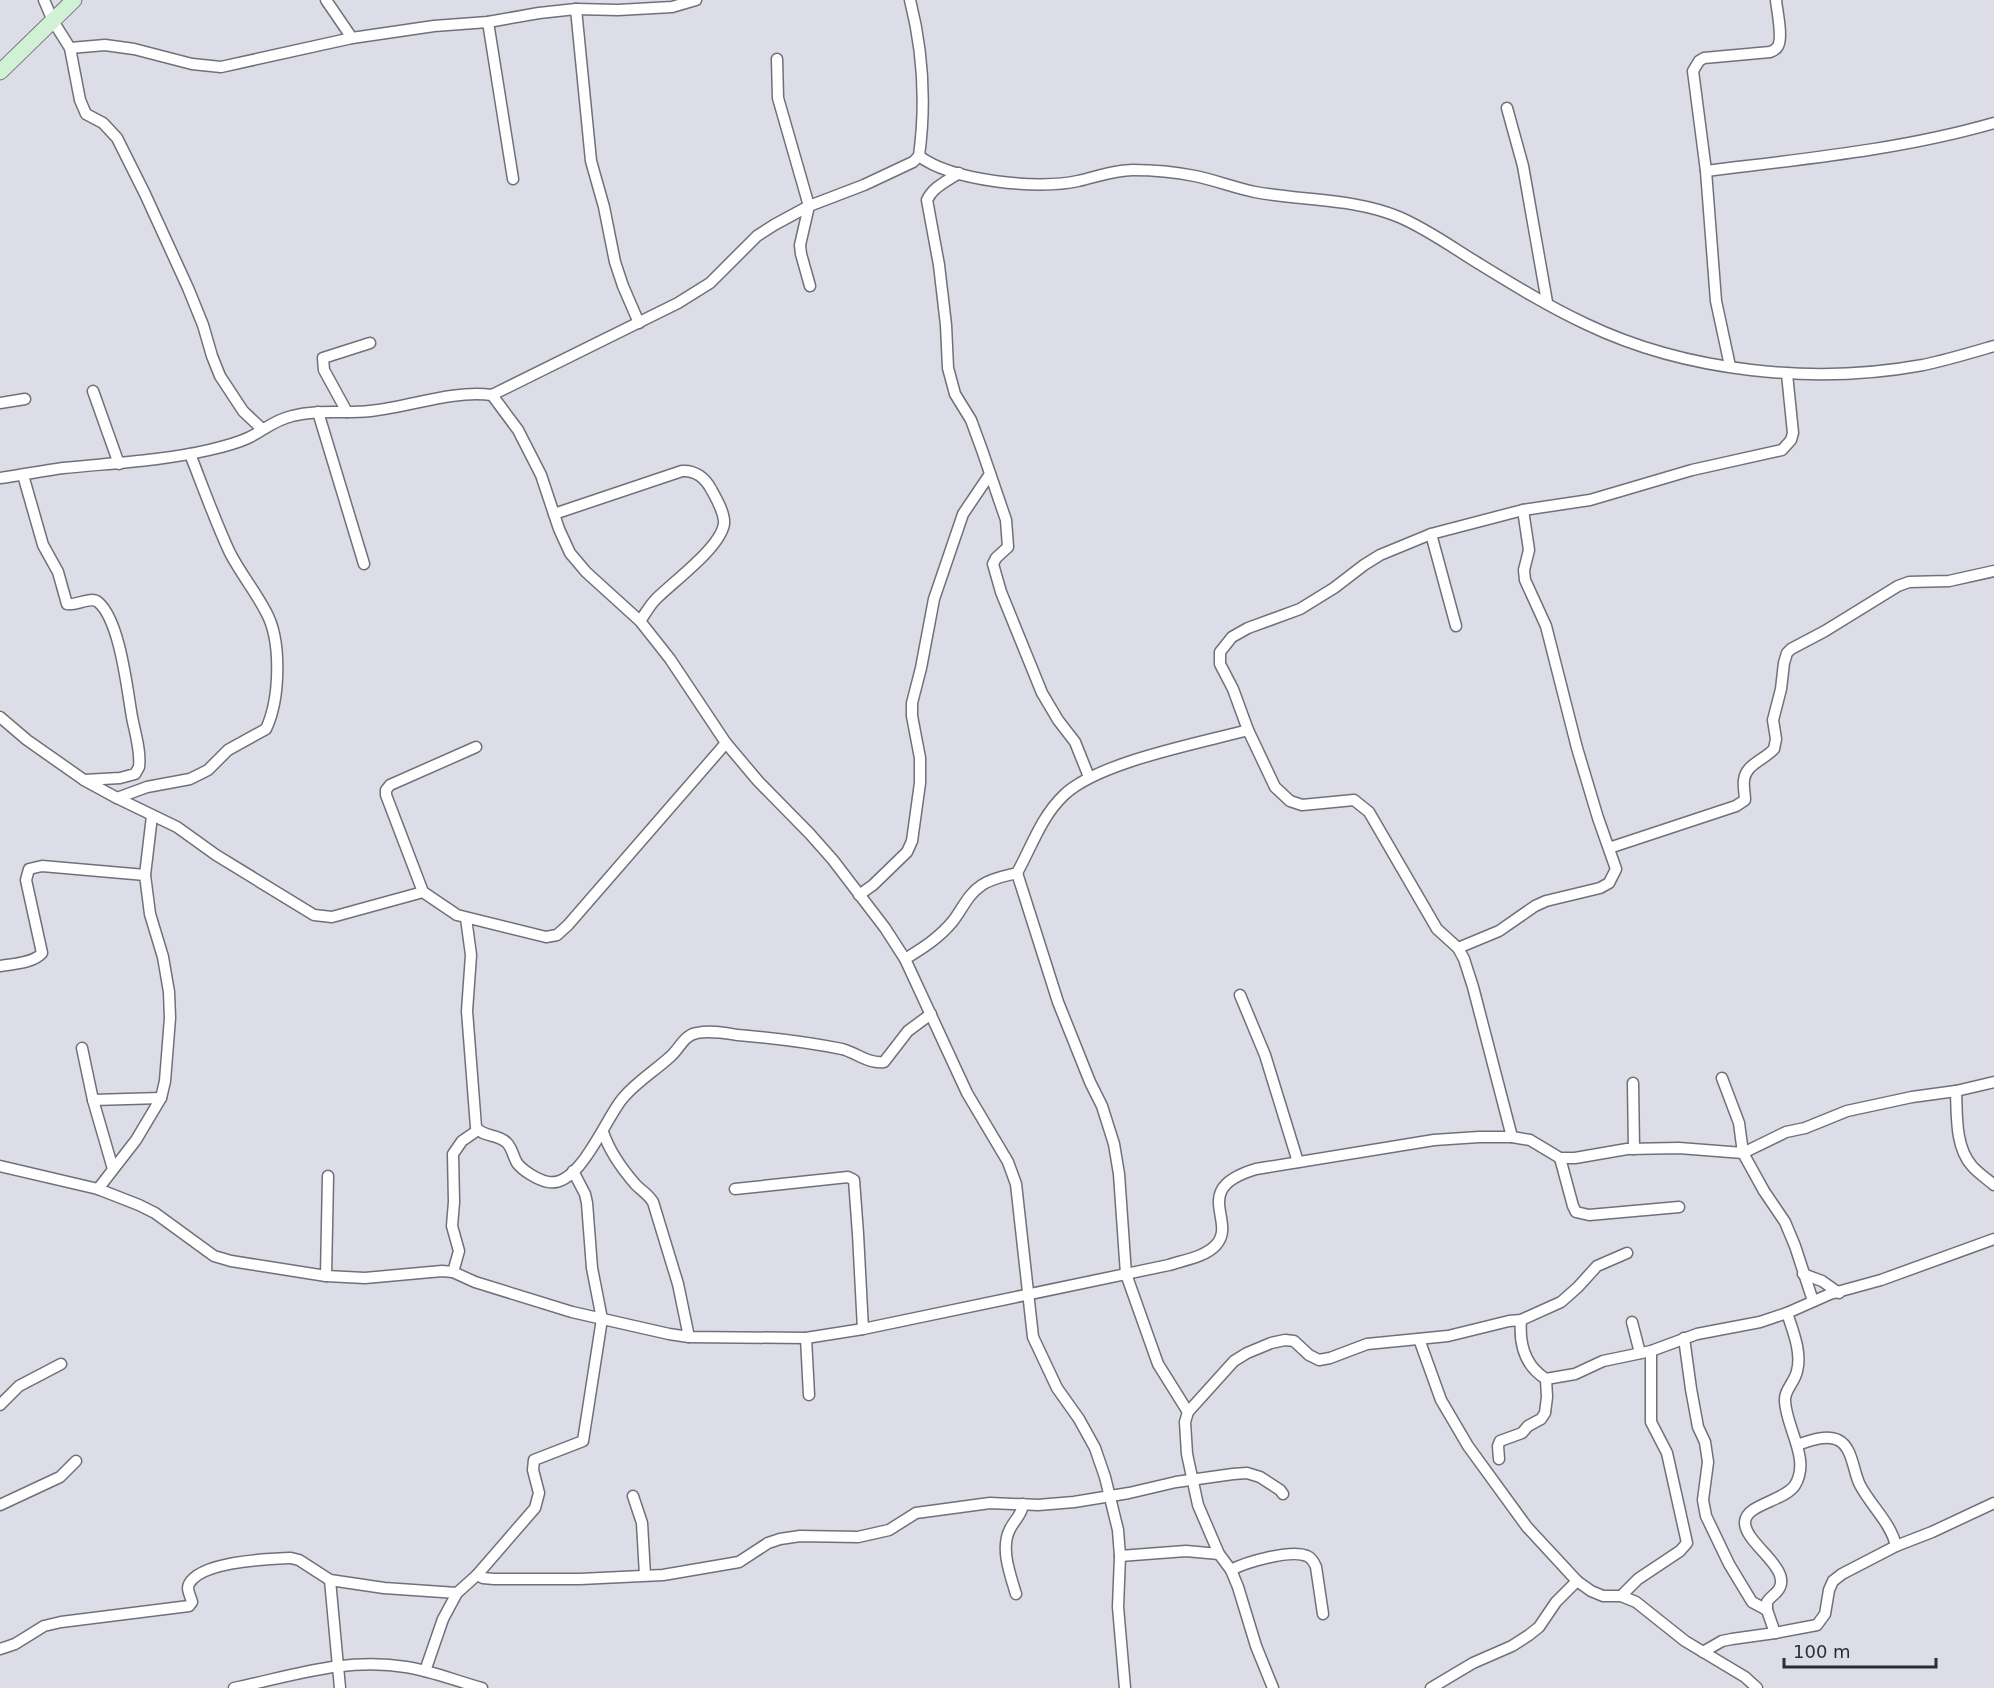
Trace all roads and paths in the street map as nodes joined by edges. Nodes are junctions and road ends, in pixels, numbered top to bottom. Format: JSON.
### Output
{"nodes":[{"id":1,"x":44,"y":0,"type":"edge"},
{"id":2,"x":74,"y":0,"type":"edge"},
{"id":3,"x":326,"y":0,"type":"edge"},
{"id":4,"x":696,"y":0,"type":"edge"},
{"id":5,"x":910,"y":0,"type":"edge"},
{"id":6,"x":1776,"y":0,"type":"edge"},
{"id":7,"x":576,"y":9,"type":"junction"},
{"id":8,"x":53,"y":21,"type":"junction"},
{"id":9,"x":488,"y":22,"type":"junction"},
{"id":10,"x":352,"y":38,"type":"junction"},
{"id":11,"x":70,"y":48,"type":"junction"},
{"id":12,"x":777,"y":59,"type":"dead end"},
{"id":13,"x":0,"y":72,"type":"edge"},
{"id":14,"x":1507,"y":108,"type":"dead end"},
{"id":15,"x":1994,"y":123,"type":"edge"},
{"id":16,"x":919,"y":156,"type":"junction"},
{"id":17,"x":1706,"y":171,"type":"junction"},
{"id":18,"x":959,"y":173,"type":"junction"},
{"id":19,"x":513,"y":178,"type":"dead end"},
{"id":20,"x":809,"y":206,"type":"junction"},
{"id":21,"x":810,"y":286,"type":"dead end"},
{"id":22,"x":1546,"y":302,"type":"junction"},
{"id":23,"x":639,"y":323,"type":"junction"},
{"id":24,"x":370,"y":343,"type":"dead end"},
{"id":25,"x":1994,"y":346,"type":"edge"},
{"id":26,"x":1730,"y":366,"type":"junction"},
{"id":27,"x":1787,"y":374,"type":"junction"},
{"id":28,"x":93,"y":391,"type":"dead end"},
{"id":29,"x":492,"y":395,"type":"junction"},
{"id":30,"x":25,"y":399,"type":"dead end"},
{"id":31,"x":0,"y":403,"type":"edge"},
{"id":32,"x":318,"y":412,"type":"junction"},
{"id":33,"x":347,"y":412,"type":"junction"},
{"id":34,"x":262,"y":429,"type":"junction"},
{"id":35,"x":190,"y":454,"type":"junction"},
{"id":36,"x":119,"y":464,"type":"junction"},
{"id":37,"x":990,"y":474,"type":"junction"},
{"id":38,"x":23,"y":475,"type":"junction"},
{"id":39,"x":0,"y":478,"type":"edge"},
{"id":40,"x":1523,"y":510,"type":"junction"},
{"id":41,"x":554,"y":514,"type":"junction"},
{"id":42,"x":1431,"y":534,"type":"junction"},
{"id":43,"x":364,"y":564,"type":"dead end"},
{"id":44,"x":1994,"y":571,"type":"edge"},
{"id":45,"x":640,"y":621,"type":"junction"},
{"id":46,"x":1456,"y":626,"type":"dead end"},
{"id":47,"x":0,"y":717,"type":"edge"},
{"id":48,"x":1248,"y":730,"type":"junction"},
{"id":49,"x":726,"y":743,"type":"junction"},
{"id":50,"x":476,"y":747,"type":"dead end"},
{"id":51,"x":1089,"y":777,"type":"junction"},
{"id":52,"x":84,"y":780,"type":"junction"},
{"id":53,"x":117,"y":798,"type":"junction"},
{"id":54,"x":153,"y":816,"type":"junction"},
{"id":55,"x":1609,"y":848,"type":"junction"},
{"id":56,"x":1017,"y":873,"type":"junction"},
{"id":57,"x":145,"y":875,"type":"junction"},
{"id":58,"x":423,"y":892,"type":"junction"},
{"id":59,"x":860,"y":895,"type":"junction"},
{"id":60,"x":466,"y":918,"type":"junction"},
{"id":61,"x":1458,"y":948,"type":"junction"},
{"id":62,"x":905,"y":959,"type":"junction"},
{"id":63,"x":0,"y":966,"type":"edge"},
{"id":64,"x":1240,"y":995,"type":"dead end"},
{"id":65,"x":931,"y":1014,"type":"junction"},
{"id":66,"x":82,"y":1048,"type":"dead end"},
{"id":67,"x":1722,"y":1078,"type":"dead end"},
{"id":68,"x":1994,"y":1082,"type":"edge"},
{"id":69,"x":1633,"y":1083,"type":"dead end"},
{"id":70,"x":1956,"y":1091,"type":"junction"},
{"id":71,"x":160,"y":1098,"type":"junction"},
{"id":72,"x":93,"y":1100,"type":"junction"},
{"id":73,"x":478,"y":1130,"type":"junction"},
{"id":74,"x":603,"y":1132,"type":"junction"},
{"id":75,"x":1512,"y":1137,"type":"junction"},
{"id":76,"x":1634,"y":1149,"type":"junction"},
{"id":77,"x":1743,"y":1153,"type":"junction"},
{"id":78,"x":1560,"y":1158,"type":"junction"},
{"id":79,"x":1298,"y":1162,"type":"junction"},
{"id":80,"x":0,"y":1166,"type":"edge"},
{"id":81,"x":113,"y":1169,"type":"junction"},
{"id":82,"x":573,"y":1171,"type":"junction"},
{"id":83,"x":328,"y":1176,"type":"dead end"},
{"id":84,"x":1994,"y":1185,"type":"edge"},
{"id":85,"x":735,"y":1189,"type":"dead end"},
{"id":86,"x":98,"y":1190,"type":"junction"},
{"id":87,"x":1679,"y":1207,"type":"dead end"},
{"id":88,"x":1994,"y":1239,"type":"edge"},
{"id":89,"x":1627,"y":1253,"type":"dead end"},
{"id":90,"x":453,"y":1272,"type":"junction"},
{"id":91,"x":1126,"y":1274,"type":"junction"},
{"id":92,"x":1803,"y":1274,"type":"junction"},
{"id":93,"x":326,"y":1276,"type":"junction"},
{"id":94,"x":1839,"y":1293,"type":"junction"},
{"id":95,"x":1028,"y":1294,"type":"junction"},
{"id":96,"x":1813,"y":1301,"type":"junction"},
{"id":97,"x":1787,"y":1313,"type":"junction"},
{"id":98,"x":602,"y":1319,"type":"junction"},
{"id":99,"x":1521,"y":1320,"type":"junction"},
{"id":100,"x":1632,"y":1322,"type":"dead end"},
{"id":101,"x":863,"y":1329,"type":"junction"},
{"id":102,"x":689,"y":1336,"type":"junction"},
{"id":103,"x":806,"y":1338,"type":"junction"},
{"id":104,"x":1684,"y":1338,"type":"junction"},
{"id":105,"x":1419,"y":1339,"type":"junction"},
{"id":106,"x":1646,"y":1352,"type":"junction"},
{"id":107,"x":61,"y":1364,"type":"dead end"},
{"id":108,"x":1546,"y":1379,"type":"junction"},
{"id":109,"x":809,"y":1395,"type":"dead end"},
{"id":110,"x":0,"y":1405,"type":"edge"},
{"id":111,"x":1188,"y":1412,"type":"junction"},
{"id":112,"x":1797,"y":1444,"type":"junction"},
{"id":113,"x":1499,"y":1459,"type":"dead end"},
{"id":114,"x":76,"y":1461,"type":"dead end"},
{"id":115,"x":1193,"y":1480,"type":"junction"},
{"id":116,"x":1283,"y":1494,"type":"dead end"},
{"id":117,"x":633,"y":1496,"type":"dead end"},
{"id":118,"x":1108,"y":1496,"type":"junction"},
{"id":119,"x":1994,"y":1503,"type":"edge"},
{"id":120,"x":0,"y":1504,"type":"edge"},
{"id":121,"x":1023,"y":1504,"type":"junction"},
{"id":122,"x":1896,"y":1546,"type":"junction"},
{"id":123,"x":1219,"y":1554,"type":"junction"},
{"id":124,"x":1120,"y":1556,"type":"junction"},
{"id":125,"x":1231,"y":1570,"type":"junction"},
{"id":126,"x":477,"y":1575,"type":"junction"},
{"id":127,"x":645,"y":1575,"type":"junction"},
{"id":128,"x":330,"y":1580,"type":"junction"},
{"id":129,"x":1577,"y":1581,"type":"junction"},
{"id":130,"x":457,"y":1593,"type":"junction"},
{"id":131,"x":1016,"y":1594,"type":"dead end"},
{"id":132,"x":1622,"y":1596,"type":"junction"},
{"id":133,"x":1767,"y":1610,"type":"junction"},
{"id":134,"x":1323,"y":1614,"type":"dead end"},
{"id":135,"x":1775,"y":1633,"type":"junction"},
{"id":136,"x":0,"y":1649,"type":"edge"},
{"id":137,"x":1703,"y":1652,"type":"junction"},
{"id":138,"x":339,"y":1665,"type":"junction"},
{"id":139,"x":425,"y":1671,"type":"junction"},
{"id":140,"x":234,"y":1688,"type":"edge"},
{"id":141,"x":340,"y":1688,"type":"edge"},
{"id":142,"x":482,"y":1688,"type":"edge"},
{"id":143,"x":1125,"y":1688,"type":"edge"},
{"id":144,"x":1273,"y":1688,"type":"edge"},
{"id":145,"x":1431,"y":1688,"type":"edge"},
{"id":146,"x":1757,"y":1688,"type":"edge"}],
"edges":[{"from":1,"to":8,"type":"street"},
{"from":2,"to":8,"type":"main road"},
{"from":3,"to":10,"type":"street"},
{"from":4,"to":7,"type":"street"},
{"from":5,"to":16,"type":"street"},
{"from":6,"to":17,"type":"street"},
{"from":7,"to":9,"type":"street"},
{"from":7,"to":23,"type":"street"},
{"from":8,"to":11,"type":"street"},
{"from":8,"to":13,"type":"main road"},
{"from":9,"to":10,"type":"street"},
{"from":9,"to":19,"type":"street"},
{"from":10,"to":11,"type":"street"},
{"from":11,"to":34,"type":"street"},
{"from":12,"to":20,"type":"street"},
{"from":14,"to":22,"type":"street"},
{"from":15,"to":17,"type":"street"},
{"from":16,"to":18,"type":"street"},
{"from":16,"to":20,"type":"street"},
{"from":17,"to":26,"type":"street"},
{"from":18,"to":22,"type":"street"},
{"from":18,"to":37,"type":"street"},
{"from":20,"to":21,"type":"street"},
{"from":20,"to":23,"type":"street"},
{"from":22,"to":26,"type":"street"},
{"from":23,"to":29,"type":"street"},
{"from":24,"to":33,"type":"street"},
{"from":25,"to":27,"type":"street"},
{"from":26,"to":27,"type":"street"},
{"from":27,"to":40,"type":"street"},
{"from":28,"to":36,"type":"street"},
{"from":29,"to":33,"type":"street"},
{"from":29,"to":41,"type":"street"},
{"from":30,"to":31,"type":"street"},
{"from":32,"to":33,"type":"street"},
{"from":32,"to":34,"type":"street"},
{"from":32,"to":43,"type":"street"},
{"from":34,"to":35,"type":"street"},
{"from":35,"to":36,"type":"street"},
{"from":35,"to":53,"type":"street"},
{"from":36,"to":38,"type":"street"},
{"from":37,"to":51,"type":"street"},
{"from":37,"to":59,"type":"street"},
{"from":38,"to":39,"type":"street"},
{"from":38,"to":52,"type":"street"},
{"from":40,"to":42,"type":"street"},
{"from":40,"to":55,"type":"street"},
{"from":41,"to":45,"type":"street"},
{"from":41,"to":45,"type":"street"},
{"from":42,"to":46,"type":"street"},
{"from":42,"to":48,"type":"street"},
{"from":44,"to":55,"type":"street"},
{"from":45,"to":49,"type":"street"},
{"from":47,"to":52,"type":"street"},
{"from":48,"to":51,"type":"street"},
{"from":48,"to":61,"type":"street"},
{"from":49,"to":59,"type":"street"},
{"from":49,"to":60,"type":"street"},
{"from":50,"to":58,"type":"street"},
{"from":51,"to":56,"type":"street"},
{"from":52,"to":53,"type":"street"},
{"from":53,"to":54,"type":"street"},
{"from":54,"to":57,"type":"street"},
{"from":54,"to":58,"type":"street"},
{"from":55,"to":61,"type":"street"},
{"from":56,"to":62,"type":"street"},
{"from":56,"to":91,"type":"street"},
{"from":57,"to":63,"type":"street"},
{"from":57,"to":71,"type":"street"},
{"from":58,"to":60,"type":"street"},
{"from":59,"to":62,"type":"street"},
{"from":60,"to":73,"type":"street"},
{"from":61,"to":75,"type":"street"},
{"from":62,"to":65,"type":"street"},
{"from":64,"to":79,"type":"street"},
{"from":65,"to":74,"type":"street"},
{"from":65,"to":95,"type":"street"},
{"from":66,"to":72,"type":"street"},
{"from":67,"to":77,"type":"street"},
{"from":68,"to":70,"type":"street"},
{"from":69,"to":76,"type":"street"},
{"from":70,"to":77,"type":"street"},
{"from":70,"to":84,"type":"street"},
{"from":71,"to":72,"type":"street"},
{"from":71,"to":81,"type":"street"},
{"from":72,"to":81,"type":"street"},
{"from":73,"to":82,"type":"street"},
{"from":73,"to":90,"type":"street"},
{"from":74,"to":82,"type":"street"},
{"from":74,"to":102,"type":"street"},
{"from":75,"to":78,"type":"street"},
{"from":75,"to":79,"type":"street"},
{"from":76,"to":77,"type":"street"},
{"from":76,"to":78,"type":"street"},
{"from":77,"to":92,"type":"street"},
{"from":78,"to":87,"type":"street"},
{"from":79,"to":91,"type":"street"},
{"from":80,"to":86,"type":"street"},
{"from":81,"to":86,"type":"street"},
{"from":82,"to":98,"type":"street"},
{"from":83,"to":93,"type":"street"},
{"from":85,"to":101,"type":"street"},
{"from":86,"to":93,"type":"street"},
{"from":88,"to":94,"type":"street"},
{"from":89,"to":99,"type":"street"},
{"from":90,"to":93,"type":"street"},
{"from":90,"to":98,"type":"street"},
{"from":91,"to":95,"type":"street"},
{"from":91,"to":111,"type":"street"},
{"from":92,"to":94,"type":"street"},
{"from":92,"to":96,"type":"street"},
{"from":94,"to":96,"type":"street"},
{"from":95,"to":101,"type":"street"},
{"from":95,"to":118,"type":"street"},
{"from":96,"to":97,"type":"street"},
{"from":97,"to":104,"type":"street"},
{"from":97,"to":112,"type":"street"},
{"from":98,"to":102,"type":"street"},
{"from":98,"to":126,"type":"street"},
{"from":99,"to":105,"type":"street"},
{"from":99,"to":108,"type":"street"},
{"from":100,"to":106,"type":"street"},
{"from":101,"to":103,"type":"street"},
{"from":102,"to":103,"type":"street"},
{"from":103,"to":109,"type":"street"},
{"from":104,"to":106,"type":"street"},
{"from":104,"to":133,"type":"street"},
{"from":105,"to":111,"type":"street"},
{"from":105,"to":129,"type":"street"},
{"from":106,"to":108,"type":"street"},
{"from":106,"to":132,"type":"street"},
{"from":107,"to":110,"type":"street"},
{"from":108,"to":113,"type":"street"},
{"from":111,"to":115,"type":"street"},
{"from":112,"to":122,"type":"street"},
{"from":112,"to":133,"type":"street"},
{"from":114,"to":120,"type":"street"},
{"from":115,"to":116,"type":"street"},
{"from":115,"to":118,"type":"street"},
{"from":115,"to":123,"type":"street"},
{"from":117,"to":127,"type":"street"},
{"from":118,"to":121,"type":"street"},
{"from":118,"to":124,"type":"street"},
{"from":119,"to":122,"type":"street"},
{"from":121,"to":127,"type":"street"},
{"from":121,"to":131,"type":"street"},
{"from":122,"to":135,"type":"street"},
{"from":123,"to":124,"type":"street"},
{"from":123,"to":125,"type":"street"},
{"from":124,"to":143,"type":"street"},
{"from":125,"to":134,"type":"street"},
{"from":125,"to":144,"type":"street"},
{"from":126,"to":127,"type":"street"},
{"from":126,"to":130,"type":"street"},
{"from":128,"to":130,"type":"street"},
{"from":128,"to":136,"type":"street"},
{"from":128,"to":138,"type":"street"},
{"from":129,"to":132,"type":"street"},
{"from":129,"to":145,"type":"street"},
{"from":130,"to":139,"type":"street"},
{"from":132,"to":137,"type":"street"},
{"from":133,"to":135,"type":"street"},
{"from":135,"to":137,"type":"street"},
{"from":137,"to":146,"type":"street"},
{"from":138,"to":139,"type":"street"},
{"from":138,"to":140,"type":"street"},
{"from":138,"to":141,"type":"street"},
{"from":139,"to":142,"type":"street"}]}
